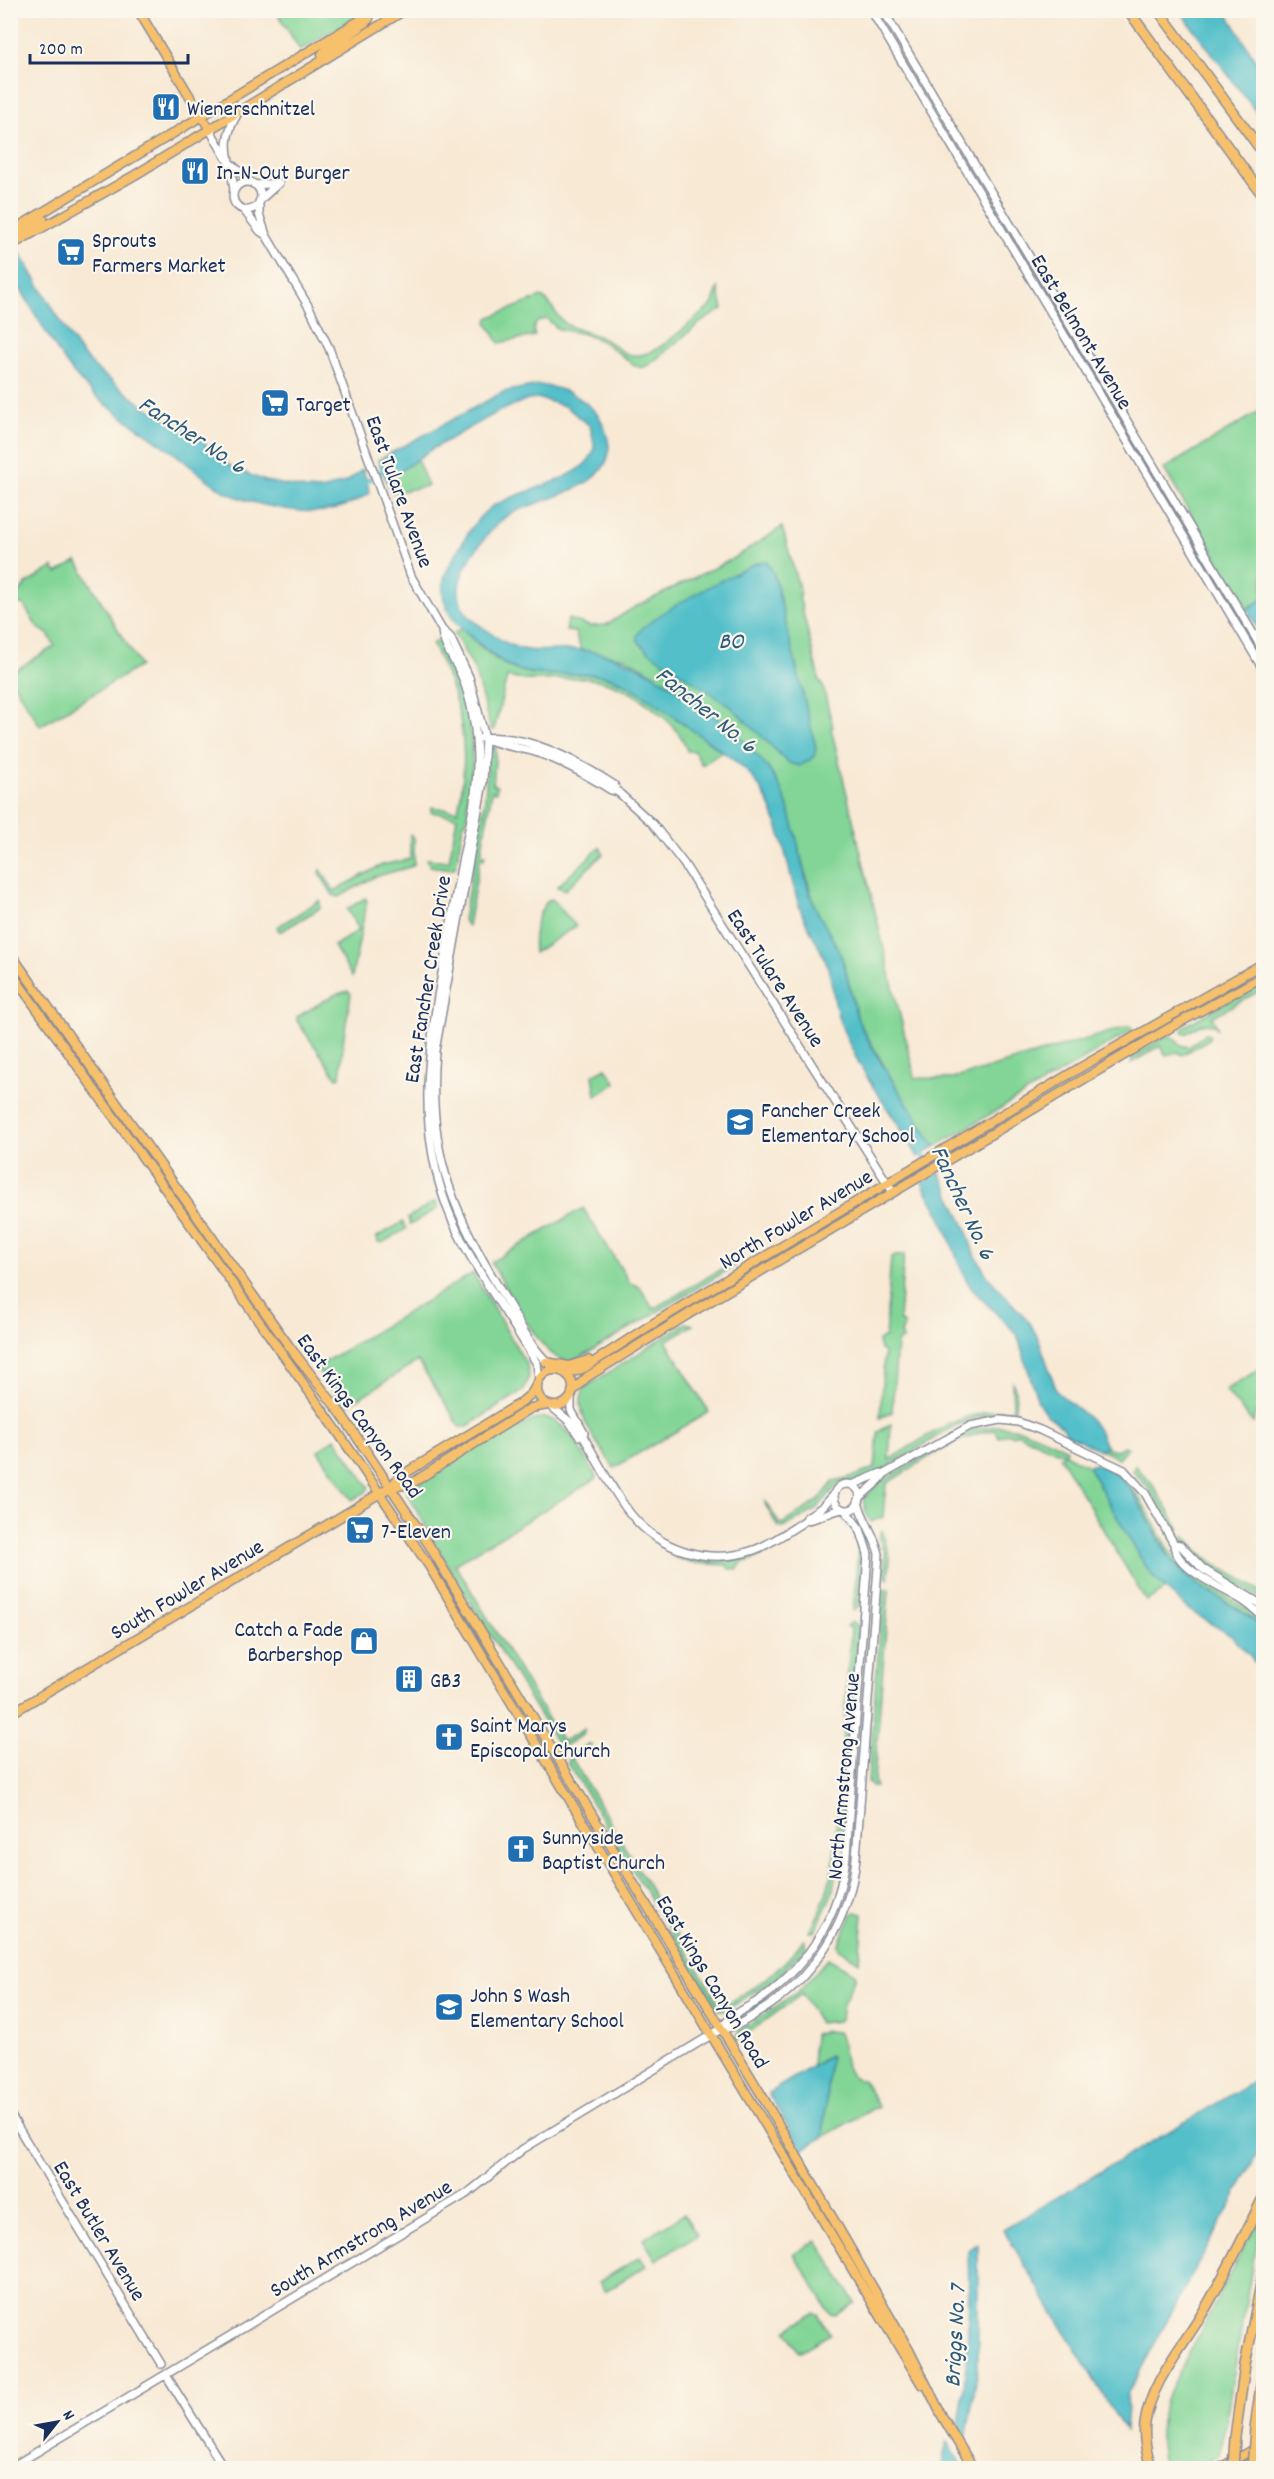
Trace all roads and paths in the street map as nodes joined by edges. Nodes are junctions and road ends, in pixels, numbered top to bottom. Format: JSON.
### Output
{"nodes":[{"id":1,"x":138,"y":10,"type":"edge"},
{"id":2,"x":377,"y":10,"type":"edge"},
{"id":3,"x":405,"y":10,"type":"edge"},
{"id":4,"x":871,"y":10,"type":"edge"},
{"id":5,"x":883,"y":10,"type":"edge"},
{"id":6,"x":1128,"y":10,"type":"edge"},
{"id":7,"x":1158,"y":10,"type":"edge"},
{"id":8,"x":323,"y":60,"type":"junction"},
{"id":9,"x":239,"y":112,"type":"junction"},
{"id":10,"x":202,"y":116,"type":"junction"},
{"id":11,"x":210,"y":130,"type":"junction"},
{"id":12,"x":1263,"y":154,"type":"edge"},
{"id":13,"x":228,"y":161,"type":"junction"},
{"id":14,"x":254,"y":184,"type":"junction"},
{"id":15,"x":234,"y":191,"type":"junction"},
{"id":16,"x":1263,"y":197,"type":"edge"},
{"id":17,"x":260,"y":201,"type":"junction"},
{"id":18,"x":55,"y":205,"type":"junction"},
{"id":19,"x":243,"y":209,"type":"junction"},
{"id":20,"x":13,"y":232,"type":"edge"},
{"id":21,"x":266,"y":235,"type":"junction"},
{"id":22,"x":22,"y":239,"type":"junction"},
{"id":23,"x":11,"y":246,"type":"edge"},
{"id":24,"x":1130,"y":447,"type":"junction"},
{"id":25,"x":1170,"y":495,"type":"junction"},
{"id":26,"x":442,"y":630,"type":"junction"},
{"id":27,"x":1263,"y":652,"type":"edge"},
{"id":28,"x":1263,"y":671,"type":"edge"},
{"id":29,"x":476,"y":738,"type":"junction"},
{"id":30,"x":484,"y":738,"type":"junction"},
{"id":31,"x":10,"y":953,"type":"edge"},
{"id":32,"x":1263,"y":963,"type":"edge"},
{"id":33,"x":10,"y":971,"type":"edge"},
{"id":34,"x":1263,"y":976,"type":"edge"},
{"id":35,"x":30,"y":999,"type":"junction"},
{"id":36,"x":86,"y":1059,"type":"junction"},
{"id":37,"x":78,"y":1067,"type":"junction"},
{"id":38,"x":1041,"y":1091,"type":"junction"},
{"id":39,"x":135,"y":1130,"type":"junction"},
{"id":40,"x":996,"y":1131,"type":"junction"},
{"id":41,"x":888,"y":1184,"type":"junction"},
{"id":42,"x":893,"y":1192,"type":"junction"},
{"id":43,"x":249,"y":1308,"type":"junction"},
{"id":44,"x":649,"y":1326,"type":"junction"},
{"id":45,"x":295,"y":1353,"type":"junction"},
{"id":46,"x":546,"y":1362,"type":"junction"},
{"id":47,"x":560,"y":1371,"type":"junction"},
{"id":48,"x":538,"y":1381,"type":"junction"},
{"id":49,"x":572,"y":1394,"type":"junction"},
{"id":50,"x":550,"y":1406,"type":"junction"},
{"id":51,"x":583,"y":1437,"type":"junction"},
{"id":52,"x":884,"y":1473,"type":"junction"},
{"id":53,"x":852,"y":1485,"type":"junction"},
{"id":54,"x":392,"y":1486,"type":"junction"},
{"id":55,"x":380,"y":1493,"type":"junction"},
{"id":56,"x":834,"y":1494,"type":"junction"},
{"id":57,"x":859,"y":1501,"type":"junction"},
{"id":58,"x":844,"y":1510,"type":"junction"},
{"id":59,"x":806,"y":1520,"type":"junction"},
{"id":60,"x":1174,"y":1544,"type":"junction"},
{"id":61,"x":448,"y":1596,"type":"junction"},
{"id":62,"x":1263,"y":1606,"type":"edge"},
{"id":63,"x":1263,"y":1617,"type":"edge"},
{"id":64,"x":502,"y":1663,"type":"junction"},
{"id":65,"x":10,"y":1714,"type":"edge"},
{"id":66,"x":721,"y":2029,"type":"junction"},
{"id":67,"x":712,"y":2035,"type":"junction"},
{"id":68,"x":10,"y":2114,"type":"edge"},
{"id":69,"x":1263,"y":2196,"type":"edge"},
{"id":70,"x":1263,"y":2269,"type":"edge"},
{"id":71,"x":871,"y":2300,"type":"junction"},
{"id":72,"x":903,"y":2340,"type":"junction"},
{"id":73,"x":161,"y":2364,"type":"dead end"},
{"id":74,"x":1263,"y":2364,"type":"edge"},
{"id":75,"x":166,"y":2375,"type":"junction"},
{"id":76,"x":942,"y":2416,"type":"junction"},
{"id":77,"x":1263,"y":2444,"type":"edge"},
{"id":78,"x":1263,"y":2455,"type":"edge"},
{"id":79,"x":1263,"y":2463,"type":"edge"},
{"id":80,"x":10,"y":2468,"type":"edge"},
{"id":81,"x":224,"y":2469,"type":"edge"},
{"id":82,"x":973,"y":2469,"type":"edge"},
{"id":83,"x":1151,"y":2469,"type":"edge"},
{"id":84,"x":1220,"y":2469,"type":"edge"},
{"id":85,"x":1233,"y":2469,"type":"edge"},
{"id":86,"x":1240,"y":2469,"type":"edge"},
{"id":87,"x":1252,"y":2469,"type":"edge"},
{"id":88,"x":1263,"y":2469,"type":"edge"}],
"edges":[{"from":1,"to":10,"type":"main road","name":"East Tulare Avenue"},
{"from":2,"to":8,"type":"main road"},
{"from":2,"to":10,"type":"main road"},
{"from":3,"to":8,"type":"main road"},
{"from":4,"to":24,"type":"street","name":"East Belmont Avenue"},
{"from":5,"to":25,"type":"street","name":"East Belmont Avenue"},
{"from":6,"to":16,"type":"highway"},
{"from":7,"to":12,"type":"highway"},
{"from":8,"to":9,"type":"main road"},
{"from":9,"to":11,"type":"main road"},
{"from":9,"to":13,"type":"street"},
{"from":10,"to":11,"type":"main road","name":"East Tulare Avenue"},
{"from":10,"to":18,"type":"main road"},
{"from":11,"to":13,"type":"street","name":"East Tulare Avenue"},
{"from":11,"to":22,"type":"main road"},
{"from":13,"to":14,"type":"street","name":"East Tulare Avenue"},
{"from":13,"to":15,"type":"street","name":"East Tulare Avenue"},
{"from":14,"to":15,"type":"street"},
{"from":14,"to":17,"type":"street","name":"East Tulare Avenue"},
{"from":14,"to":17,"type":"street"},
{"from":15,"to":19,"type":"street","name":"East Tulare Avenue"},
{"from":17,"to":19,"type":"street"},
{"from":17,"to":21,"type":"street","name":"East Tulare Avenue"},
{"from":18,"to":20,"type":"main road"},
{"from":18,"to":22,"type":"main road"},
{"from":19,"to":21,"type":"street","name":"East Tulare Avenue"},
{"from":21,"to":26,"type":"street","name":"East Tulare Avenue"},
{"from":22,"to":23,"type":"main road"},
{"from":24,"to":25,"type":"street"},
{"from":24,"to":28,"type":"street","name":"East Belmont Avenue"},
{"from":25,"to":27,"type":"street","name":"East Belmont Avenue"},
{"from":26,"to":29,"type":"street","name":"East Tulare Avenue"},
{"from":26,"to":30,"type":"street","name":"East Tulare Avenue"},
{"from":29,"to":30,"type":"street","name":"East Tulare Avenue"},
{"from":29,"to":48,"type":"street","name":"East Fancher Creek Drive"},
{"from":30,"to":41,"type":"street","name":"East Tulare Avenue"},
{"from":30,"to":46,"type":"street","name":"East Fancher Creek Drive"},
{"from":31,"to":36,"type":"main road","name":"East Kings Canyon Road"},
{"from":32,"to":38,"type":"main road","name":"North Fowler Avenue"},
{"from":33,"to":35,"type":"main road","name":"East Kings Canyon Road"},
{"from":34,"to":40,"type":"main road","name":"North Fowler Avenue"},
{"from":35,"to":36,"type":"main road"},
{"from":35,"to":37,"type":"main road","name":"East Kings Canyon Road"},
{"from":36,"to":39,"type":"main road","name":"East Kings Canyon Road"},
{"from":37,"to":39,"type":"main road"},
{"from":37,"to":43,"type":"main road","name":"East Kings Canyon Road"},
{"from":38,"to":40,"type":"main road"},
{"from":38,"to":41,"type":"main road","name":"North Fowler Avenue"},
{"from":39,"to":45,"type":"main road","name":"East Kings Canyon Road"},
{"from":40,"to":42,"type":"main road","name":"North Fowler Avenue"},
{"from":41,"to":42,"type":"street","name":"East Tulare Avenue"},
{"from":41,"to":44,"type":"main road","name":"North Fowler Avenue"},
{"from":42,"to":49,"type":"main road","name":"North Fowler Avenue"},
{"from":43,"to":45,"type":"main road"},
{"from":43,"to":55,"type":"main road","name":"East Kings Canyon Road"},
{"from":44,"to":46,"type":"main road"},
{"from":44,"to":47,"type":"main road","name":"North Fowler Avenue"},
{"from":45,"to":54,"type":"main road","name":"East Kings Canyon Road"},
{"from":46,"to":47,"type":"street","name":"East Fancher Creek Drive"},
{"from":47,"to":48,"type":"main road"},
{"from":47,"to":49,"type":"main road"},
{"from":48,"to":50,"type":"main road"},
{"from":48,"to":54,"type":"main road"},
{"from":49,"to":50,"type":"main road"},
{"from":49,"to":51,"type":"street"},
{"from":50,"to":51,"type":"street"},
{"from":50,"to":54,"type":"main road"},
{"from":51,"to":59,"type":"street"},
{"from":52,"to":53,"type":"street"},
{"from":52,"to":57,"type":"street"},
{"from":52,"to":60,"type":"street"},
{"from":53,"to":56,"type":"street"},
{"from":53,"to":57,"type":"street"},
{"from":54,"to":55,"type":"main road","name":"South Fowler Avenue"},
{"from":54,"to":64,"type":"main road","name":"East Kings Canyon Road"},
{"from":55,"to":61,"type":"main road","name":"East Kings Canyon Road"},
{"from":55,"to":65,"type":"main road","name":"South Fowler Avenue"},
{"from":56,"to":58,"type":"street"},
{"from":56,"to":59,"type":"street"},
{"from":57,"to":58,"type":"street"},
{"from":57,"to":66,"type":"street","name":"North Armstrong Avenue"},
{"from":58,"to":59,"type":"street"},
{"from":58,"to":66,"type":"street","name":"North Armstrong Avenue"},
{"from":60,"to":62,"type":"street"},
{"from":60,"to":63,"type":"street"},
{"from":61,"to":64,"type":"main road"},
{"from":61,"to":67,"type":"main road","name":"East Kings Canyon Road"},
{"from":64,"to":66,"type":"main road","name":"East Kings Canyon Road"},
{"from":66,"to":67,"type":"street","name":"South Armstrong Avenue"},
{"from":66,"to":72,"type":"main road","name":"East Kings Canyon Road"},
{"from":67,"to":71,"type":"main road","name":"East Kings Canyon Road"},
{"from":67,"to":75,"type":"street","name":"South Armstrong Avenue"},
{"from":68,"to":73,"type":"street","name":"East Butler Avenue"},
{"from":69,"to":83,"type":"highway"},
{"from":70,"to":85,"type":"highway","bridge":true},
{"from":71,"to":72,"type":"main road"},
{"from":71,"to":76,"type":"main road","name":"East Kings Canyon Road"},
{"from":72,"to":76,"type":"main road","name":"East Kings Canyon Road"},
{"from":74,"to":87,"type":"highway","bridge":true},
{"from":75,"to":80,"type":"street","name":"South Armstrong Avenue"},
{"from":75,"to":81,"type":"street"},
{"from":76,"to":82,"type":"main road","name":"East Kings Canyon Road"},
{"from":77,"to":84,"type":"main road"},
{"from":77,"to":88,"type":"highway","bridge":true},
{"from":78,"to":86,"type":"main road"},
{"from":79,"to":87,"type":"highway"}]}
